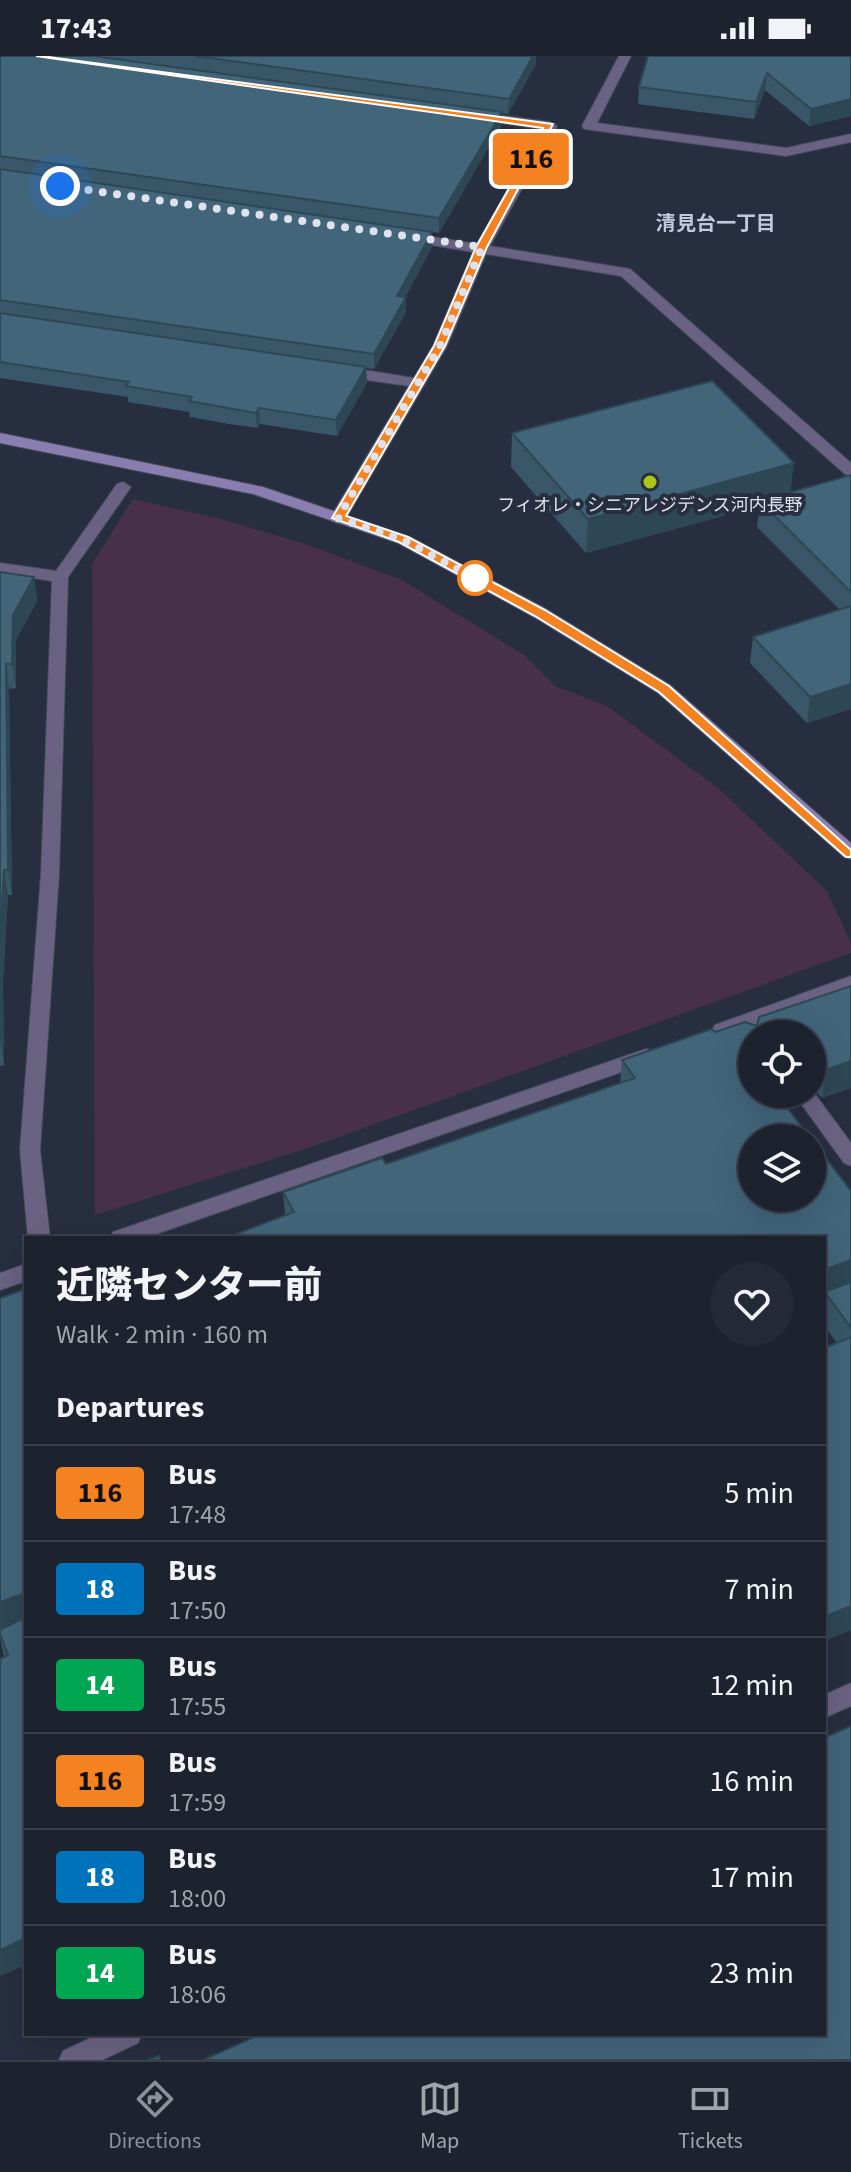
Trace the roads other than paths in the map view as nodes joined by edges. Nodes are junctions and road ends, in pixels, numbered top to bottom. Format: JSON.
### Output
{"nodes":[{"id":1,"x":625,"y":56,"type":"edge"},
{"id":2,"x":457,"y":113,"type":"edge"},
{"id":3,"x":851,"y":138,"type":"edge"},
{"id":4,"x":388,"y":234,"type":"edge"},
{"id":5,"x":482,"y":247,"type":"junction"},
{"id":6,"x":327,"y":369,"type":"edge"},
{"id":7,"x":418,"y":383,"type":"junction"},
{"id":8,"x":0,"y":438,"type":"edge"},
{"id":9,"x":851,"y":471,"type":"edge"},
{"id":10,"x":123,"y":487,"type":"dead end"},
{"id":11,"x":338,"y":518,"type":"junction"},
{"id":12,"x":0,"y":568,"type":"edge"},
{"id":13,"x":60,"y":577,"type":"junction"},
{"id":14,"x":851,"y":853,"type":"edge"},
{"id":15,"x":851,"y":983,"type":"edge"},
{"id":16,"x":733,"y":1026,"type":"junction"},
{"id":17,"x":738,"y":1031,"type":"edge"},
{"id":18,"x":703,"y":1037,"type":"edge"},
{"id":19,"x":673,"y":1047,"type":"edge"},
{"id":20,"x":814,"y":1108,"type":"edge"},
{"id":21,"x":851,"y":1158,"type":"edge"},
{"id":22,"x":39,"y":1236,"type":"edge"},
{"id":23,"x":127,"y":1236,"type":"edge"},
{"id":24,"x":24,"y":1273,"type":"edge"},
{"id":25,"x":0,"y":1282,"type":"edge"},
{"id":26,"x":851,"y":1694,"type":"edge"},
{"id":27,"x":826,"y":1706,"type":"edge"},
{"id":28,"x":124,"y":2036,"type":"edge"},
{"id":29,"x":73,"y":2060,"type":"edge"}],
"edges":[{"from":1,"to":3,"type":"street"},
{"from":2,"to":5,"type":"street"},
{"from":4,"to":5,"type":"street"},
{"from":5,"to":7,"type":"street"},
{"from":5,"to":9,"type":"street"},
{"from":6,"to":7,"type":"street"},
{"from":7,"to":11,"type":"street"},
{"from":8,"to":11,"type":"street"},
{"from":10,"to":13,"type":"street"},
{"from":11,"to":14,"type":"street"},
{"from":12,"to":13,"type":"street"},
{"from":13,"to":22,"type":"street"},
{"from":15,"to":16,"type":"street"},
{"from":16,"to":17,"type":"street"},
{"from":16,"to":18,"type":"street"},
{"from":19,"to":23,"type":"street"},
{"from":20,"to":21,"type":"street"},
{"from":24,"to":25,"type":"street"},
{"from":26,"to":27,"type":"street"},
{"from":28,"to":29,"type":"street"}]}
